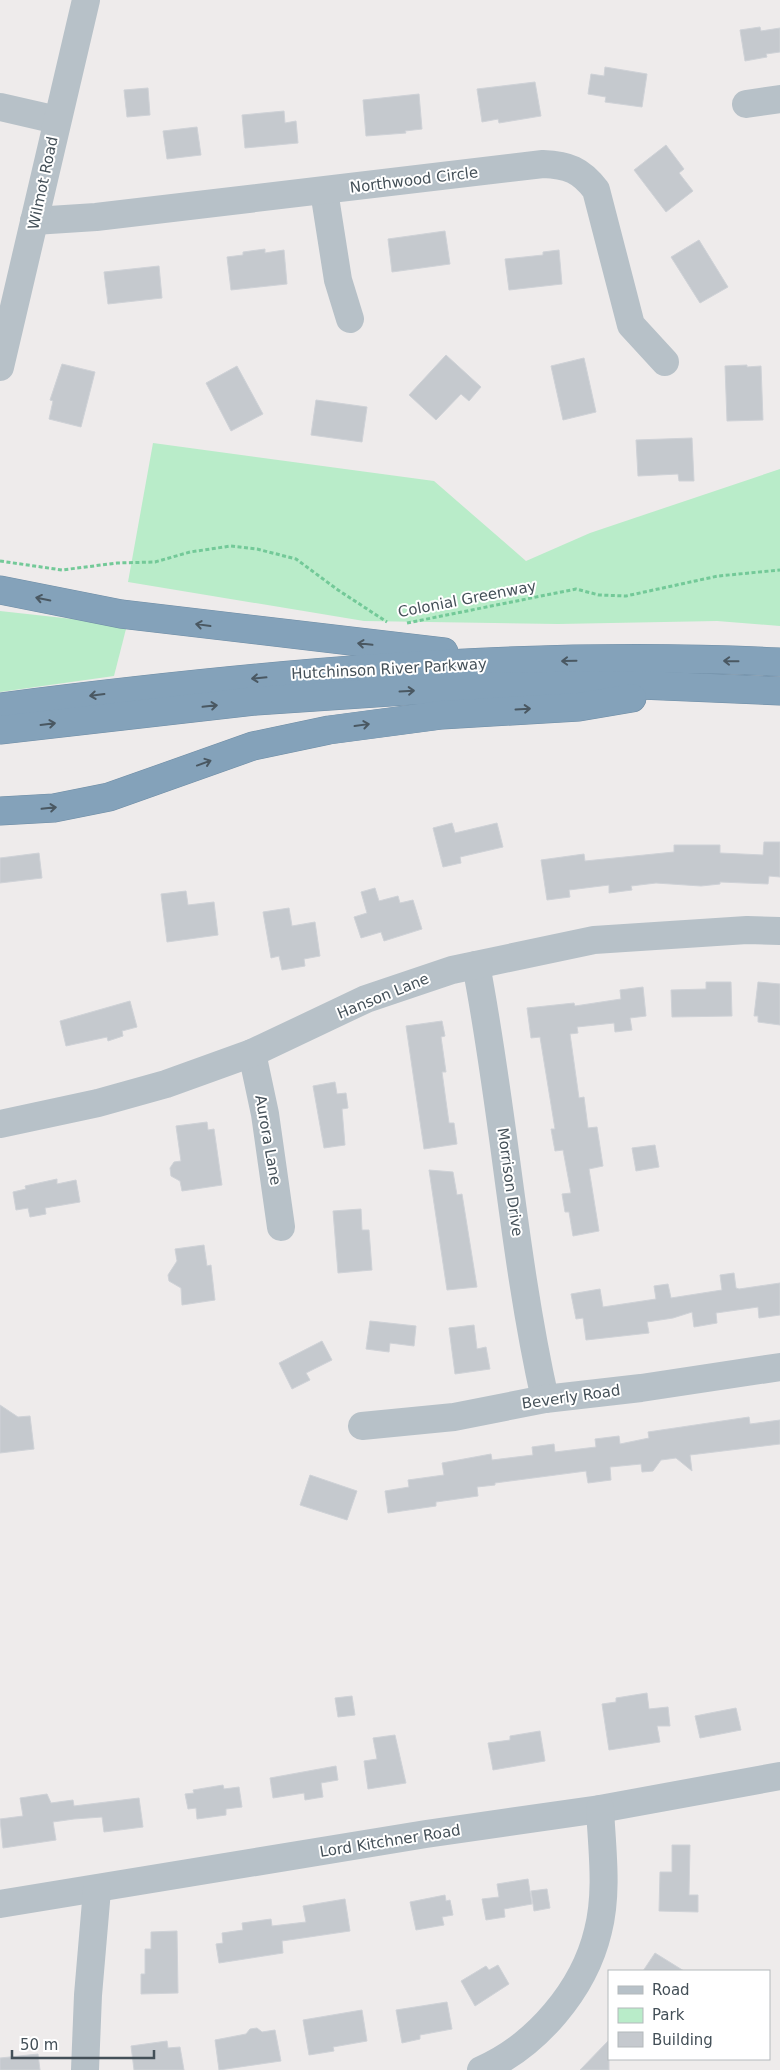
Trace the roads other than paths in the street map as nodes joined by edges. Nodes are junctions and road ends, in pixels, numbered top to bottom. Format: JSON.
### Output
{"nodes":[{"id":1,"x":86,"y":0,"type":"edge"},
{"id":2,"x":780,"y":99,"type":"edge"},
{"id":3,"x":746,"y":104,"type":"dead end"},
{"id":4,"x":0,"y":107,"type":"edge"},
{"id":5,"x":57,"y":120,"type":"junction"},
{"id":6,"x":324,"y":191,"type":"junction"},
{"id":7,"x":34,"y":221,"type":"junction"},
{"id":8,"x":350,"y":319,"type":"dead end"},
{"id":9,"x":665,"y":362,"type":"dead end"},
{"id":10,"x":0,"y":367,"type":"edge"},
{"id":11,"x":0,"y":590,"type":"edge"},
{"id":12,"x":535,"y":662,"type":"junction"},
{"id":13,"x":780,"y":662,"type":"edge"},
{"id":14,"x":688,"y":688,"type":"junction"},
{"id":15,"x":780,"y":691,"type":"edge"},
{"id":16,"x":0,"y":707,"type":"edge"},
{"id":17,"x":0,"y":730,"type":"edge"},
{"id":18,"x":0,"y":811,"type":"edge"},
{"id":19,"x":780,"y":931,"type":"edge"},
{"id":20,"x":476,"y":965,"type":"junction"},
{"id":21,"x":252,"y":1054,"type":"junction"},
{"id":22,"x":0,"y":1124,"type":"edge"},
{"id":23,"x":281,"y":1227,"type":"dead end"},
{"id":24,"x":780,"y":1366,"type":"edge"},
{"id":25,"x":544,"y":1399,"type":"junction"},
{"id":26,"x":362,"y":1426,"type":"dead end"},
{"id":27,"x":780,"y":1776,"type":"edge"},
{"id":28,"x":600,"y":1809,"type":"junction"},
{"id":29,"x":97,"y":1890,"type":"junction"},
{"id":30,"x":0,"y":1904,"type":"edge"},
{"id":31,"x":85,"y":2070,"type":"edge"},
{"id":32,"x":482,"y":2070,"type":"edge"}],
"edges":[{"from":1,"to":5,"type":"street","name":"Wilmot Road"},
{"from":2,"to":3,"type":"street"},
{"from":4,"to":5,"type":"street"},
{"from":5,"to":7,"type":"street","name":"Wilmot Road"},
{"from":6,"to":7,"type":"street","name":"Northwood Circle"},
{"from":6,"to":8,"type":"street"},
{"from":6,"to":9,"type":"street","name":"Northwood Circle"},
{"from":7,"to":10,"type":"street","name":"Wilmot Road"},
{"from":12,"to":11,"type":"highway","one_way":true},
{"from":13,"to":12,"type":"highway","name":"Hutchinson River Parkway","one_way":true},
{"from":12,"to":16,"type":"highway","name":"Hutchinson River Parkway","one_way":true},
{"from":14,"to":15,"type":"highway","name":"Hutchinson River Parkway"},
{"from":17,"to":14,"type":"highway","name":"Hutchinson River Parkway","one_way":true},
{"from":18,"to":14,"type":"highway","one_way":true},
{"from":19,"to":20,"type":"street","name":"Hanson Lane"},
{"from":20,"to":21,"type":"street","name":"Hanson Lane"},
{"from":20,"to":25,"type":"street","name":"Morrison Drive"},
{"from":21,"to":22,"type":"street","name":"Hanson Lane"},
{"from":21,"to":23,"type":"street","name":"Aurora Lane"},
{"from":24,"to":25,"type":"street","name":"Beverly Road"},
{"from":25,"to":26,"type":"street","name":"Beverly Road"},
{"from":27,"to":28,"type":"street","name":"Lord Kitchner Road"},
{"from":28,"to":29,"type":"street","name":"Lord Kitchner Road"},
{"from":28,"to":32,"type":"street"},
{"from":29,"to":30,"type":"street","name":"Lord Kitchner Road"},
{"from":29,"to":31,"type":"street"}]}
